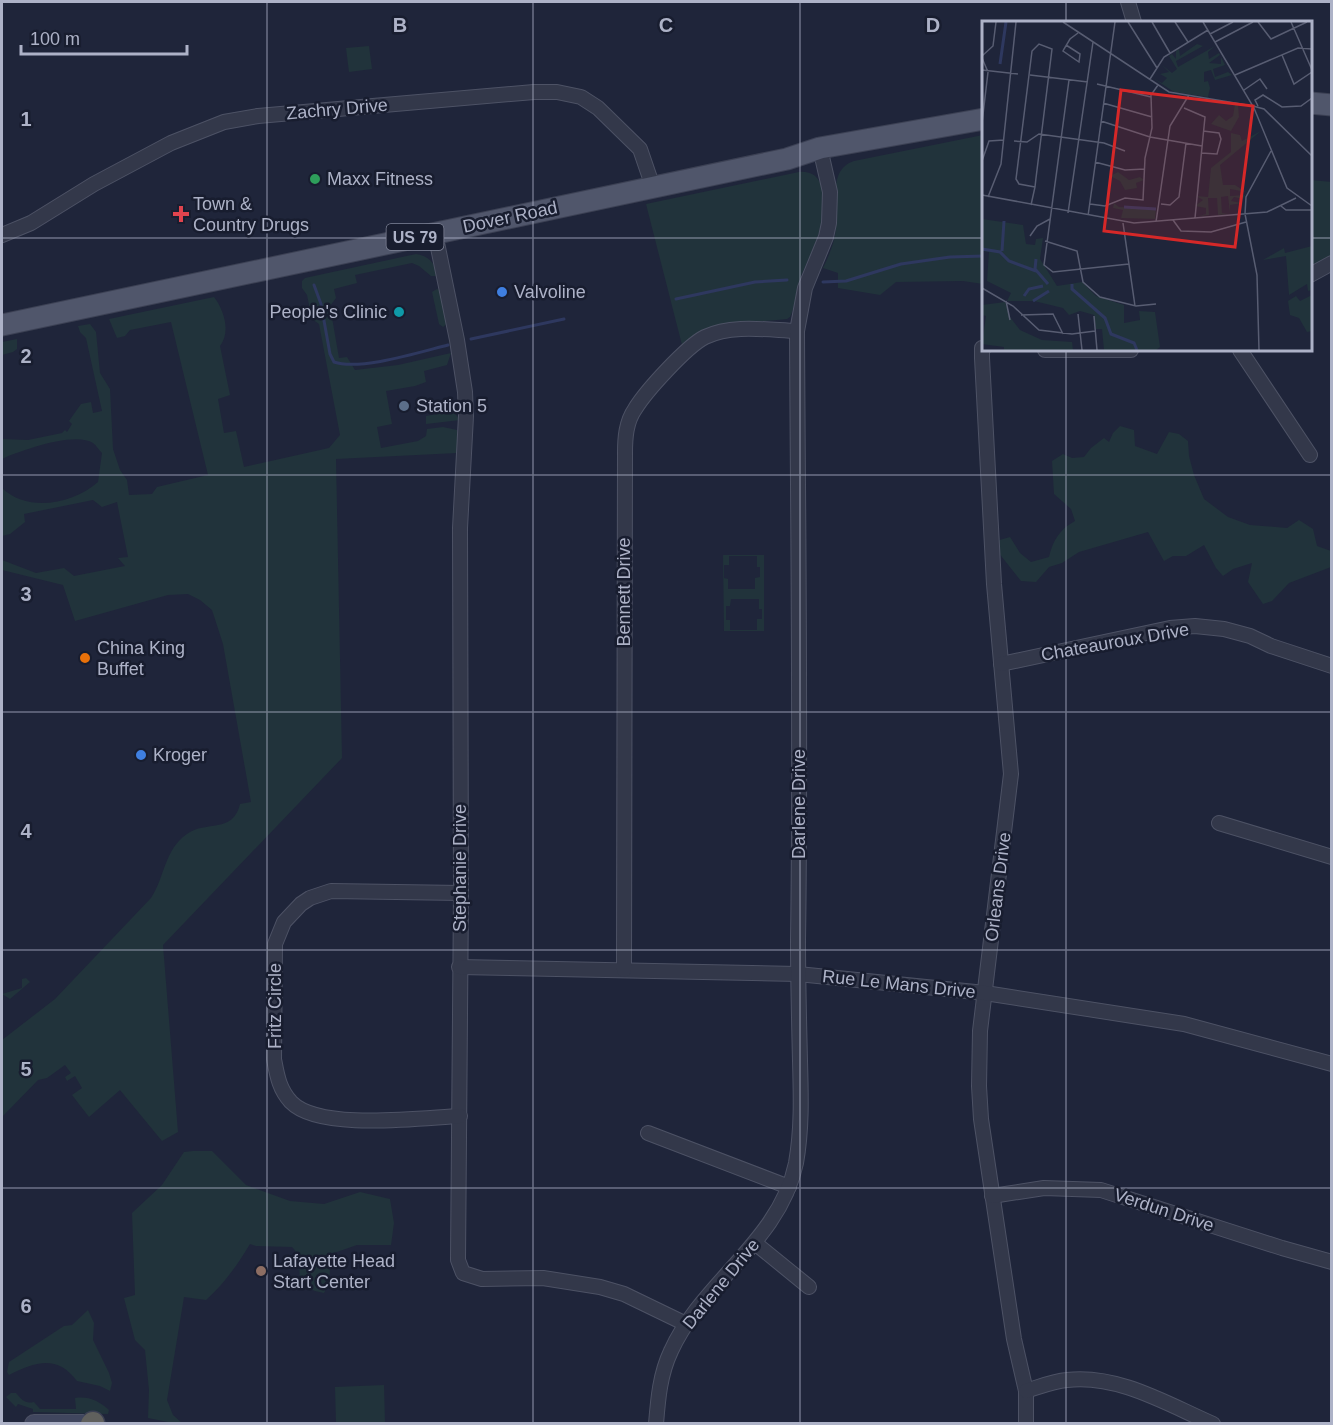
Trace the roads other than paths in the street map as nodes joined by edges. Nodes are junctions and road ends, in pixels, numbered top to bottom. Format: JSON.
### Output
{"nodes":[{"id":1,"x":1128,"y":2,"type":"edge"},
{"id":2,"x":1134,"y":21,"type":"edge"},
{"id":3,"x":1312,"y":103,"type":"edge"},
{"id":4,"x":1332,"y":105,"type":"edge"},
{"id":5,"x":982,"y":119,"type":"edge"},
{"id":6,"x":820,"y":148,"type":"junction"},
{"id":7,"x":653,"y":187,"type":"junction"},
{"id":8,"x":435,"y":233,"type":"junction"},
{"id":9,"x":2,"y":236,"type":"edge"},
{"id":10,"x":1332,"y":263,"type":"edge"},
{"id":11,"x":1312,"y":274,"type":"edge"},
{"id":12,"x":2,"y":325,"type":"edge"},
{"id":13,"x":796,"y":331,"type":"junction"},
{"id":14,"x":983,"y":351,"type":"edge"},
{"id":15,"x":1241,"y":351,"type":"edge"},
{"id":16,"x":1310,"y":456,"type":"dead end"},
{"id":17,"x":1001,"y":664,"type":"junction"},
{"id":18,"x":1332,"y":666,"type":"edge"},
{"id":19,"x":1219,"y":823,"type":"dead end"},
{"id":20,"x":1332,"y":857,"type":"edge"},
{"id":21,"x":461,"y":893,"type":"junction"},
{"id":22,"x":459,"y":967,"type":"junction"},
{"id":23,"x":624,"y":970,"type":"junction"},
{"id":24,"x":798,"y":974,"type":"junction"},
{"id":25,"x":985,"y":993,"type":"junction"},
{"id":26,"x":1332,"y":1064,"type":"edge"},
{"id":27,"x":460,"y":1116,"type":"junction"},
{"id":28,"x":648,"y":1133,"type":"dead end"},
{"id":29,"x":789,"y":1187,"type":"junction"},
{"id":30,"x":992,"y":1196,"type":"junction"},
{"id":31,"x":755,"y":1243,"type":"junction"},
{"id":32,"x":1332,"y":1262,"type":"edge"},
{"id":33,"x":809,"y":1287,"type":"dead end"},
{"id":34,"x":686,"y":1324,"type":"junction"},
{"id":35,"x":1026,"y":1391,"type":"junction"},
{"id":36,"x":93,"y":1423,"type":"edge"},
{"id":37,"x":34,"y":1424,"type":"edge"},
{"id":38,"x":656,"y":1424,"type":"edge"},
{"id":39,"x":1026,"y":1424,"type":"edge"},
{"id":40,"x":1212,"y":1424,"type":"edge"}],
"edges":[{"from":1,"to":2,"type":"street"},
{"from":3,"to":4,"type":"main road"},
{"from":5,"to":6,"type":"main road","name":"Dover Road","number":"US 79"},
{"from":6,"to":7,"type":"main road","name":"Dover Road","number":"US 79"},
{"from":6,"to":13,"type":"street","name":"Darlene Drive"},
{"from":7,"to":8,"type":"main road","name":"Dover Road","number":"US 79"},
{"from":7,"to":9,"type":"street","name":"Zachry Drive"},
{"from":8,"to":12,"type":"main road","name":"Dover Road","number":"US 79"},
{"from":8,"to":21,"type":"street","name":"Stephanie Drive"},
{"from":10,"to":11,"type":"street"},
{"from":13,"to":23,"type":"street","name":"Bennett Drive"},
{"from":13,"to":24,"type":"street","name":"Darlene Drive"},
{"from":14,"to":17,"type":"street","name":"Orleans Drive"},
{"from":15,"to":16,"type":"street"},
{"from":17,"to":18,"type":"street","name":"Chateauroux Drive"},
{"from":17,"to":25,"type":"street","name":"Orleans Drive"},
{"from":19,"to":20,"type":"street"},
{"from":21,"to":22,"type":"street","name":"Stephanie Drive"},
{"from":21,"to":27,"type":"street","name":"Fritz Circle"},
{"from":22,"to":23,"type":"street","name":"Rue Le Mans Drive"},
{"from":22,"to":27,"type":"street","name":"Stephanie Drive"},
{"from":23,"to":24,"type":"street","name":"Rue Le Mans Drive"},
{"from":24,"to":25,"type":"street","name":"Rue Le Mans Drive"},
{"from":24,"to":29,"type":"street","name":"Darlene Drive"},
{"from":25,"to":26,"type":"street","name":"Rue Le Mans Drive"},
{"from":25,"to":30,"type":"street","name":"Orleans Drive"},
{"from":27,"to":34,"type":"street","name":"Stephanie Drive"},
{"from":28,"to":29,"type":"street"},
{"from":29,"to":31,"type":"street","name":"Darlene Drive"},
{"from":30,"to":32,"type":"street","name":"Verdun Drive"},
{"from":30,"to":35,"type":"street","name":"Orleans Drive"},
{"from":31,"to":33,"type":"street"},
{"from":31,"to":34,"type":"street","name":"Darlene Drive"},
{"from":34,"to":38,"type":"street","name":"Darlene Drive"},
{"from":35,"to":39,"type":"street","name":"Orleans Drive"},
{"from":35,"to":40,"type":"street"},
{"from":36,"to":37,"type":"main road"}]}
